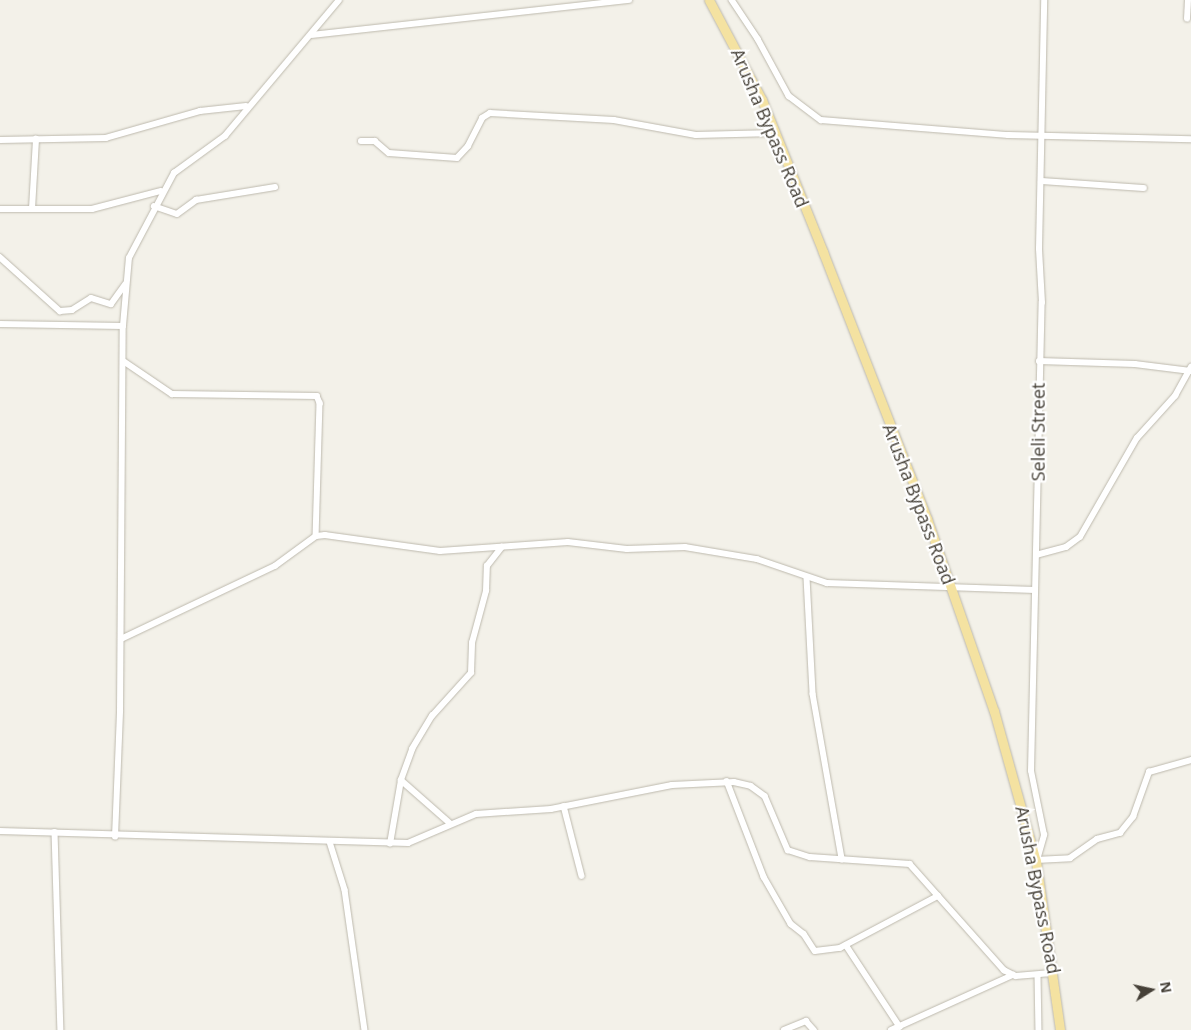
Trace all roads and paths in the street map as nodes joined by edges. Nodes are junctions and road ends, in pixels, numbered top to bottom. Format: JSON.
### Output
{"nodes":[{"id":1,"x":339,"y":0,"type":"edge"},
{"id":2,"x":629,"y":0,"type":"edge"},
{"id":3,"x":709,"y":0,"type":"edge"},
{"id":4,"x":732,"y":0,"type":"edge"},
{"id":5,"x":1044,"y":0,"type":"edge"},
{"id":6,"x":1188,"y":0,"type":"edge"},
{"id":7,"x":1187,"y":19,"type":"dead end"},
{"id":8,"x":312,"y":35,"type":"junction"},
{"id":9,"x":246,"y":106,"type":"junction"},
{"id":10,"x":775,"y":133,"type":"junction"},
{"id":11,"x":1043,"y":135,"type":"junction"},
{"id":12,"x":36,"y":139,"type":"junction"},
{"id":13,"x":1191,"y":139,"type":"edge"},
{"id":14,"x":0,"y":140,"type":"edge"},
{"id":15,"x":361,"y":141,"type":"dead end"},
{"id":16,"x":1042,"y":181,"type":"junction"},
{"id":17,"x":275,"y":187,"type":"dead end"},
{"id":18,"x":1144,"y":188,"type":"dead end"},
{"id":19,"x":161,"y":191,"type":"junction"},
{"id":20,"x":154,"y":206,"type":"junction"},
{"id":21,"x":0,"y":209,"type":"edge"},
{"id":22,"x":32,"y":209,"type":"junction"},
{"id":23,"x":0,"y":258,"type":"edge"},
{"id":24,"x":126,"y":283,"type":"junction"},
{"id":25,"x":0,"y":324,"type":"edge"},
{"id":26,"x":123,"y":326,"type":"junction"},
{"id":27,"x":1039,"y":360,"type":"junction"},
{"id":28,"x":125,"y":362,"type":"junction"},
{"id":29,"x":1190,"y":369,"type":"edge"},
{"id":30,"x":316,"y":536,"type":"junction"},
{"id":31,"x":502,"y":547,"type":"junction"},
{"id":32,"x":1036,"y":555,"type":"junction"},
{"id":33,"x":806,"y":578,"type":"junction"},
{"id":34,"x":950,"y":586,"type":"junction"},
{"id":35,"x":1035,"y":590,"type":"junction"},
{"id":36,"x":120,"y":639,"type":"junction"},
{"id":37,"x":1191,"y":760,"type":"edge"},
{"id":38,"x":401,"y":780,"type":"junction"},
{"id":39,"x":727,"y":781,"type":"junction"},
{"id":40,"x":564,"y":806,"type":"junction"},
{"id":41,"x":450,"y":823,"type":"junction"},
{"id":42,"x":0,"y":831,"type":"edge"},
{"id":43,"x":56,"y":832,"type":"junction"},
{"id":44,"x":115,"y":837,"type":"junction"},
{"id":45,"x":330,"y":842,"type":"junction"},
{"id":46,"x":390,"y":844,"type":"junction"},
{"id":47,"x":842,"y":859,"type":"junction"},
{"id":48,"x":1036,"y":861,"type":"junction"},
{"id":49,"x":582,"y":876,"type":"dead end"},
{"id":50,"x":938,"y":896,"type":"junction"},
{"id":51,"x":846,"y":945,"type":"junction"},
{"id":52,"x":1054,"y":973,"type":"junction"},
{"id":53,"x":1038,"y":975,"type":"junction"},
{"id":54,"x":1012,"y":976,"type":"junction"},
{"id":55,"x":900,"y":1027,"type":"junction"},
{"id":56,"x":61,"y":1030,"type":"edge"},
{"id":57,"x":365,"y":1030,"type":"edge"},
{"id":58,"x":784,"y":1030,"type":"edge"},
{"id":59,"x":814,"y":1030,"type":"edge"},
{"id":60,"x":891,"y":1030,"type":"edge"},
{"id":61,"x":1039,"y":1030,"type":"edge"},
{"id":62,"x":1060,"y":1030,"type":"edge"}],
"edges":[{"from":1,"to":8,"type":"street"},
{"from":2,"to":8,"type":"street"},
{"from":3,"to":10,"type":"main road","name":"Arusha Bypass Road"},
{"from":4,"to":11,"type":"street"},
{"from":5,"to":11,"type":"street","name":"Seleli Street"},
{"from":6,"to":7,"type":"street"},
{"from":8,"to":9,"type":"street"},
{"from":9,"to":12,"type":"street"},
{"from":9,"to":19,"type":"street"},
{"from":10,"to":15,"type":"street"},
{"from":10,"to":34,"type":"main road","name":"Arusha Bypass Road"},
{"from":11,"to":13,"type":"street"},
{"from":11,"to":16,"type":"street","name":"Seleli Street"},
{"from":12,"to":14,"type":"street"},
{"from":12,"to":22,"type":"street"},
{"from":16,"to":18,"type":"street"},
{"from":16,"to":27,"type":"street","name":"Seleli Street"},
{"from":17,"to":20,"type":"street"},
{"from":19,"to":20,"type":"street"},
{"from":19,"to":22,"type":"street"},
{"from":20,"to":24,"type":"street"},
{"from":21,"to":22,"type":"street"},
{"from":23,"to":24,"type":"street"},
{"from":24,"to":26,"type":"street"},
{"from":25,"to":26,"type":"street"},
{"from":26,"to":28,"type":"street"},
{"from":27,"to":29,"type":"street"},
{"from":27,"to":32,"type":"street","name":"Seleli Street"},
{"from":28,"to":30,"type":"street"},
{"from":28,"to":36,"type":"street"},
{"from":29,"to":32,"type":"street"},
{"from":30,"to":31,"type":"street"},
{"from":30,"to":36,"type":"street"},
{"from":31,"to":33,"type":"street"},
{"from":31,"to":38,"type":"street"},
{"from":32,"to":35,"type":"street","name":"Seleli Street"},
{"from":33,"to":34,"type":"street"},
{"from":33,"to":47,"type":"street"},
{"from":34,"to":35,"type":"street"},
{"from":34,"to":48,"type":"main road","name":"Arusha Bypass Road"},
{"from":35,"to":48,"type":"street","name":"Seleli Street"},
{"from":36,"to":44,"type":"street"},
{"from":37,"to":48,"type":"street"},
{"from":38,"to":41,"type":"street"},
{"from":38,"to":46,"type":"street"},
{"from":39,"to":40,"type":"street"},
{"from":39,"to":47,"type":"street"},
{"from":39,"to":51,"type":"street"},
{"from":40,"to":41,"type":"street"},
{"from":40,"to":49,"type":"street"},
{"from":41,"to":46,"type":"street"},
{"from":42,"to":43,"type":"street"},
{"from":43,"to":44,"type":"street"},
{"from":43,"to":56,"type":"street"},
{"from":44,"to":45,"type":"street"},
{"from":45,"to":46,"type":"street"},
{"from":45,"to":57,"type":"street"},
{"from":47,"to":50,"type":"street"},
{"from":48,"to":52,"type":"main road","name":"Arusha Bypass Road"},
{"from":50,"to":51,"type":"street"},
{"from":50,"to":54,"type":"street"},
{"from":51,"to":55,"type":"street"},
{"from":52,"to":53,"type":"street"},
{"from":52,"to":62,"type":"main road","name":"Arusha Bypass Road"},
{"from":53,"to":54,"type":"street"},
{"from":53,"to":61,"type":"street"},
{"from":54,"to":55,"type":"street"},
{"from":55,"to":60,"type":"street"},
{"from":58,"to":59,"type":"street"}]}
